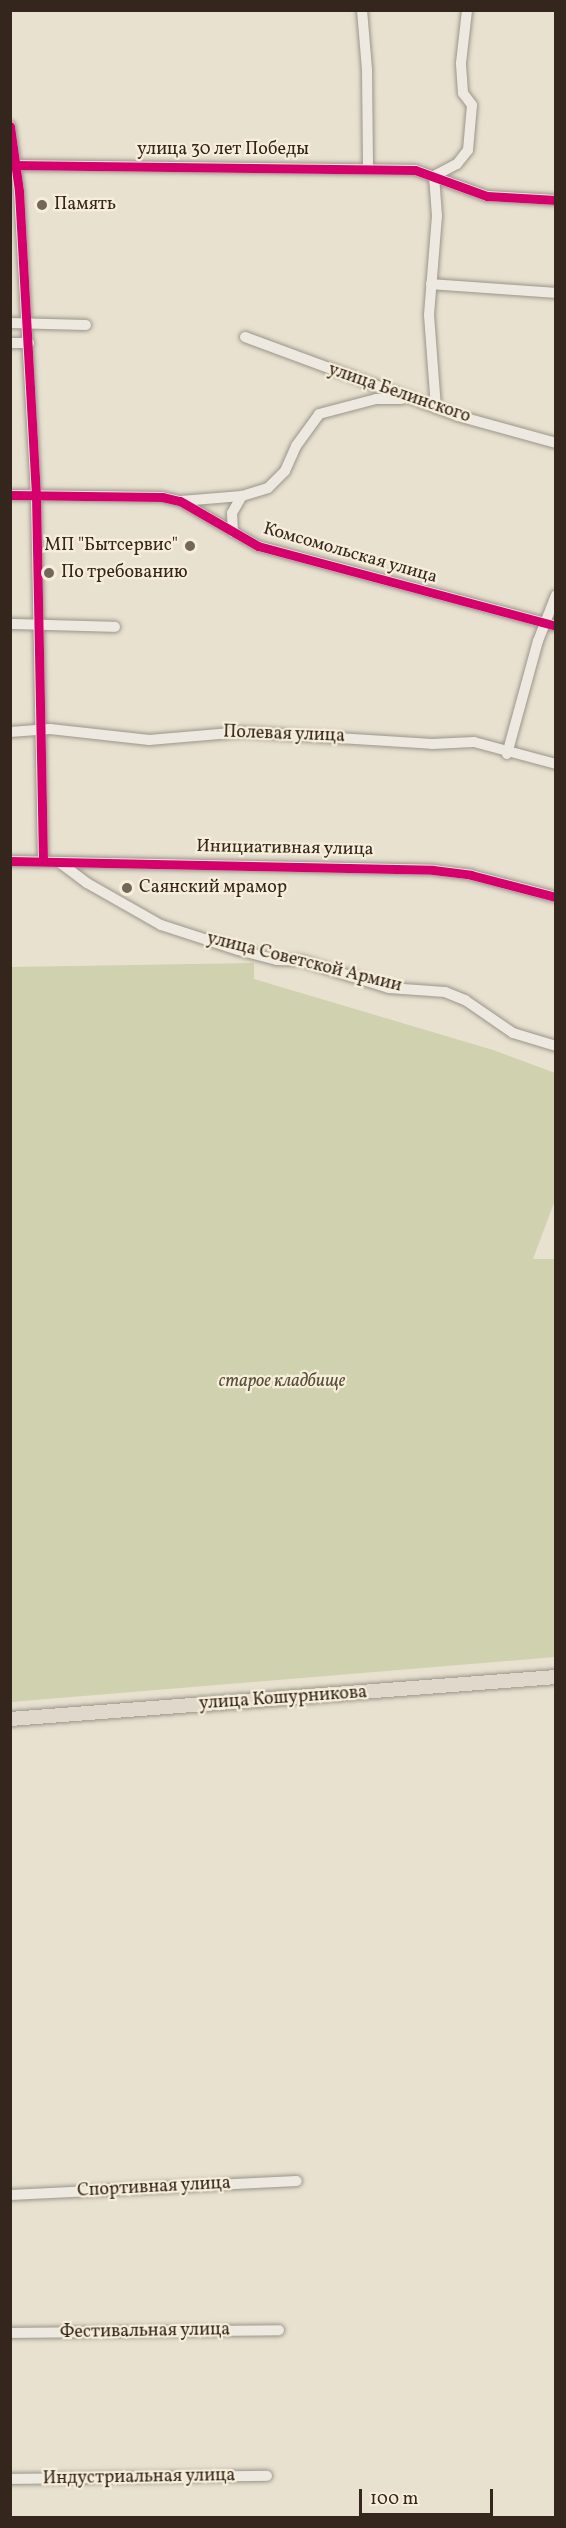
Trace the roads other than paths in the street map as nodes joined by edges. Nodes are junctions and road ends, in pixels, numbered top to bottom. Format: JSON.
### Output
{"nodes":[{"id":1,"x":362,"y":10,"type":"edge"},
{"id":2,"x":468,"y":10,"type":"edge"},
{"id":3,"x":10,"y":126,"type":"edge"},
{"id":4,"x":13,"y":165,"type":"edge"},
{"id":5,"x":368,"y":167,"type":"junction"},
{"id":6,"x":434,"y":176,"type":"junction"},
{"id":7,"x":555,"y":200,"type":"edge"},
{"id":8,"x":431,"y":284,"type":"junction"},
{"id":9,"x":555,"y":293,"type":"edge"},
{"id":10,"x":10,"y":323,"type":"edge"},
{"id":11,"x":86,"y":325,"type":"dead end"},
{"id":12,"x":28,"y":326,"type":"junction"},
{"id":13,"x":245,"y":337,"type":"dead end"},
{"id":14,"x":10,"y":343,"type":"edge"},
{"id":15,"x":29,"y":343,"type":"junction"},
{"id":16,"x":408,"y":399,"type":"junction"},
{"id":17,"x":436,"y":408,"type":"junction"},
{"id":18,"x":555,"y":443,"type":"edge"},
{"id":19,"x":10,"y":495,"type":"edge"},
{"id":20,"x":36,"y":495,"type":"junction"},
{"id":21,"x":242,"y":496,"type":"junction"},
{"id":22,"x":180,"y":501,"type":"junction"},
{"id":23,"x":233,"y":532,"type":"junction"},
{"id":24,"x":555,"y":596,"type":"edge"},
{"id":25,"x":10,"y":624,"type":"edge"},
{"id":26,"x":551,"y":625,"type":"edge"},
{"id":27,"x":39,"y":626,"type":"junction"},
{"id":28,"x":115,"y":627,"type":"dead end"},
{"id":29,"x":10,"y":732,"type":"edge"},
{"id":30,"x":40,"y":732,"type":"junction"},
{"id":31,"x":507,"y":753,"type":"junction"},
{"id":32,"x":555,"y":764,"type":"edge"},
{"id":33,"x":10,"y":861,"type":"edge"},
{"id":34,"x":43,"y":861,"type":"junction"},
{"id":35,"x":59,"y":861,"type":"junction"},
{"id":36,"x":555,"y":897,"type":"edge"},
{"id":37,"x":555,"y":1046,"type":"edge"},
{"id":38,"x":555,"y":1677,"type":"edge"},
{"id":39,"x":10,"y":1719,"type":"edge"},
{"id":40,"x":297,"y":2181,"type":"dead end"},
{"id":41,"x":10,"y":2195,"type":"edge"},
{"id":42,"x":279,"y":2330,"type":"dead end"},
{"id":43,"x":10,"y":2333,"type":"edge"},
{"id":44,"x":267,"y":2476,"type":"dead end"},
{"id":45,"x":10,"y":2479,"type":"edge"}],
"edges":[{"from":1,"to":5,"type":"street"},
{"from":2,"to":6,"type":"street"},
{"from":3,"to":4,"type":"street"},
{"from":4,"to":5,"type":"street","name":"улица 30 лет Победы"},
{"from":4,"to":12,"type":"street"},
{"from":5,"to":6,"type":"street","name":"улица 30 лет Победы"},
{"from":6,"to":7,"type":"street","name":"улица 30 лет Победы"},
{"from":6,"to":8,"type":"street"},
{"from":8,"to":9,"type":"street"},
{"from":8,"to":17,"type":"street"},
{"from":10,"to":12,"type":"street"},
{"from":11,"to":12,"type":"street"},
{"from":12,"to":15,"type":"street"},
{"from":13,"to":16,"type":"street","name":"улица Белинского"},
{"from":14,"to":15,"type":"street"},
{"from":15,"to":20,"type":"street"},
{"from":16,"to":17,"type":"street","name":"улица Белинского"},
{"from":16,"to":21,"type":"street"},
{"from":17,"to":18,"type":"street","name":"улица Белинского"},
{"from":19,"to":20,"type":"street","name":"Комсомольская улица"},
{"from":20,"to":22,"type":"street","name":"Комсомольская улица"},
{"from":20,"to":27,"type":"street"},
{"from":21,"to":22,"type":"street"},
{"from":21,"to":23,"type":"street"},
{"from":22,"to":23,"type":"street","name":"Комсомольская улица"},
{"from":23,"to":26,"type":"street","name":"Комсомольская улица"},
{"from":24,"to":26,"type":"street"},
{"from":25,"to":27,"type":"street"},
{"from":26,"to":31,"type":"street"},
{"from":27,"to":28,"type":"street"},
{"from":27,"to":30,"type":"street"},
{"from":29,"to":30,"type":"street","name":"Полевая улица"},
{"from":30,"to":31,"type":"street","name":"Полевая улица"},
{"from":30,"to":34,"type":"street"},
{"from":31,"to":32,"type":"street","name":"Полевая улица"},
{"from":33,"to":34,"type":"street","name":"Инициативная улица"},
{"from":34,"to":35,"type":"street","name":"Инициативная улица"},
{"from":35,"to":36,"type":"street","name":"Инициативная улица"},
{"from":35,"to":37,"type":"street","name":"улица Советской Армии"},
{"from":38,"to":39,"type":"main road","name":"улица Кошурникова"},
{"from":40,"to":41,"type":"street","name":"Спортивная улица"},
{"from":42,"to":43,"type":"street","name":"Фестивальная улица"},
{"from":44,"to":45,"type":"street","name":"Индустриальная улица"}]}
